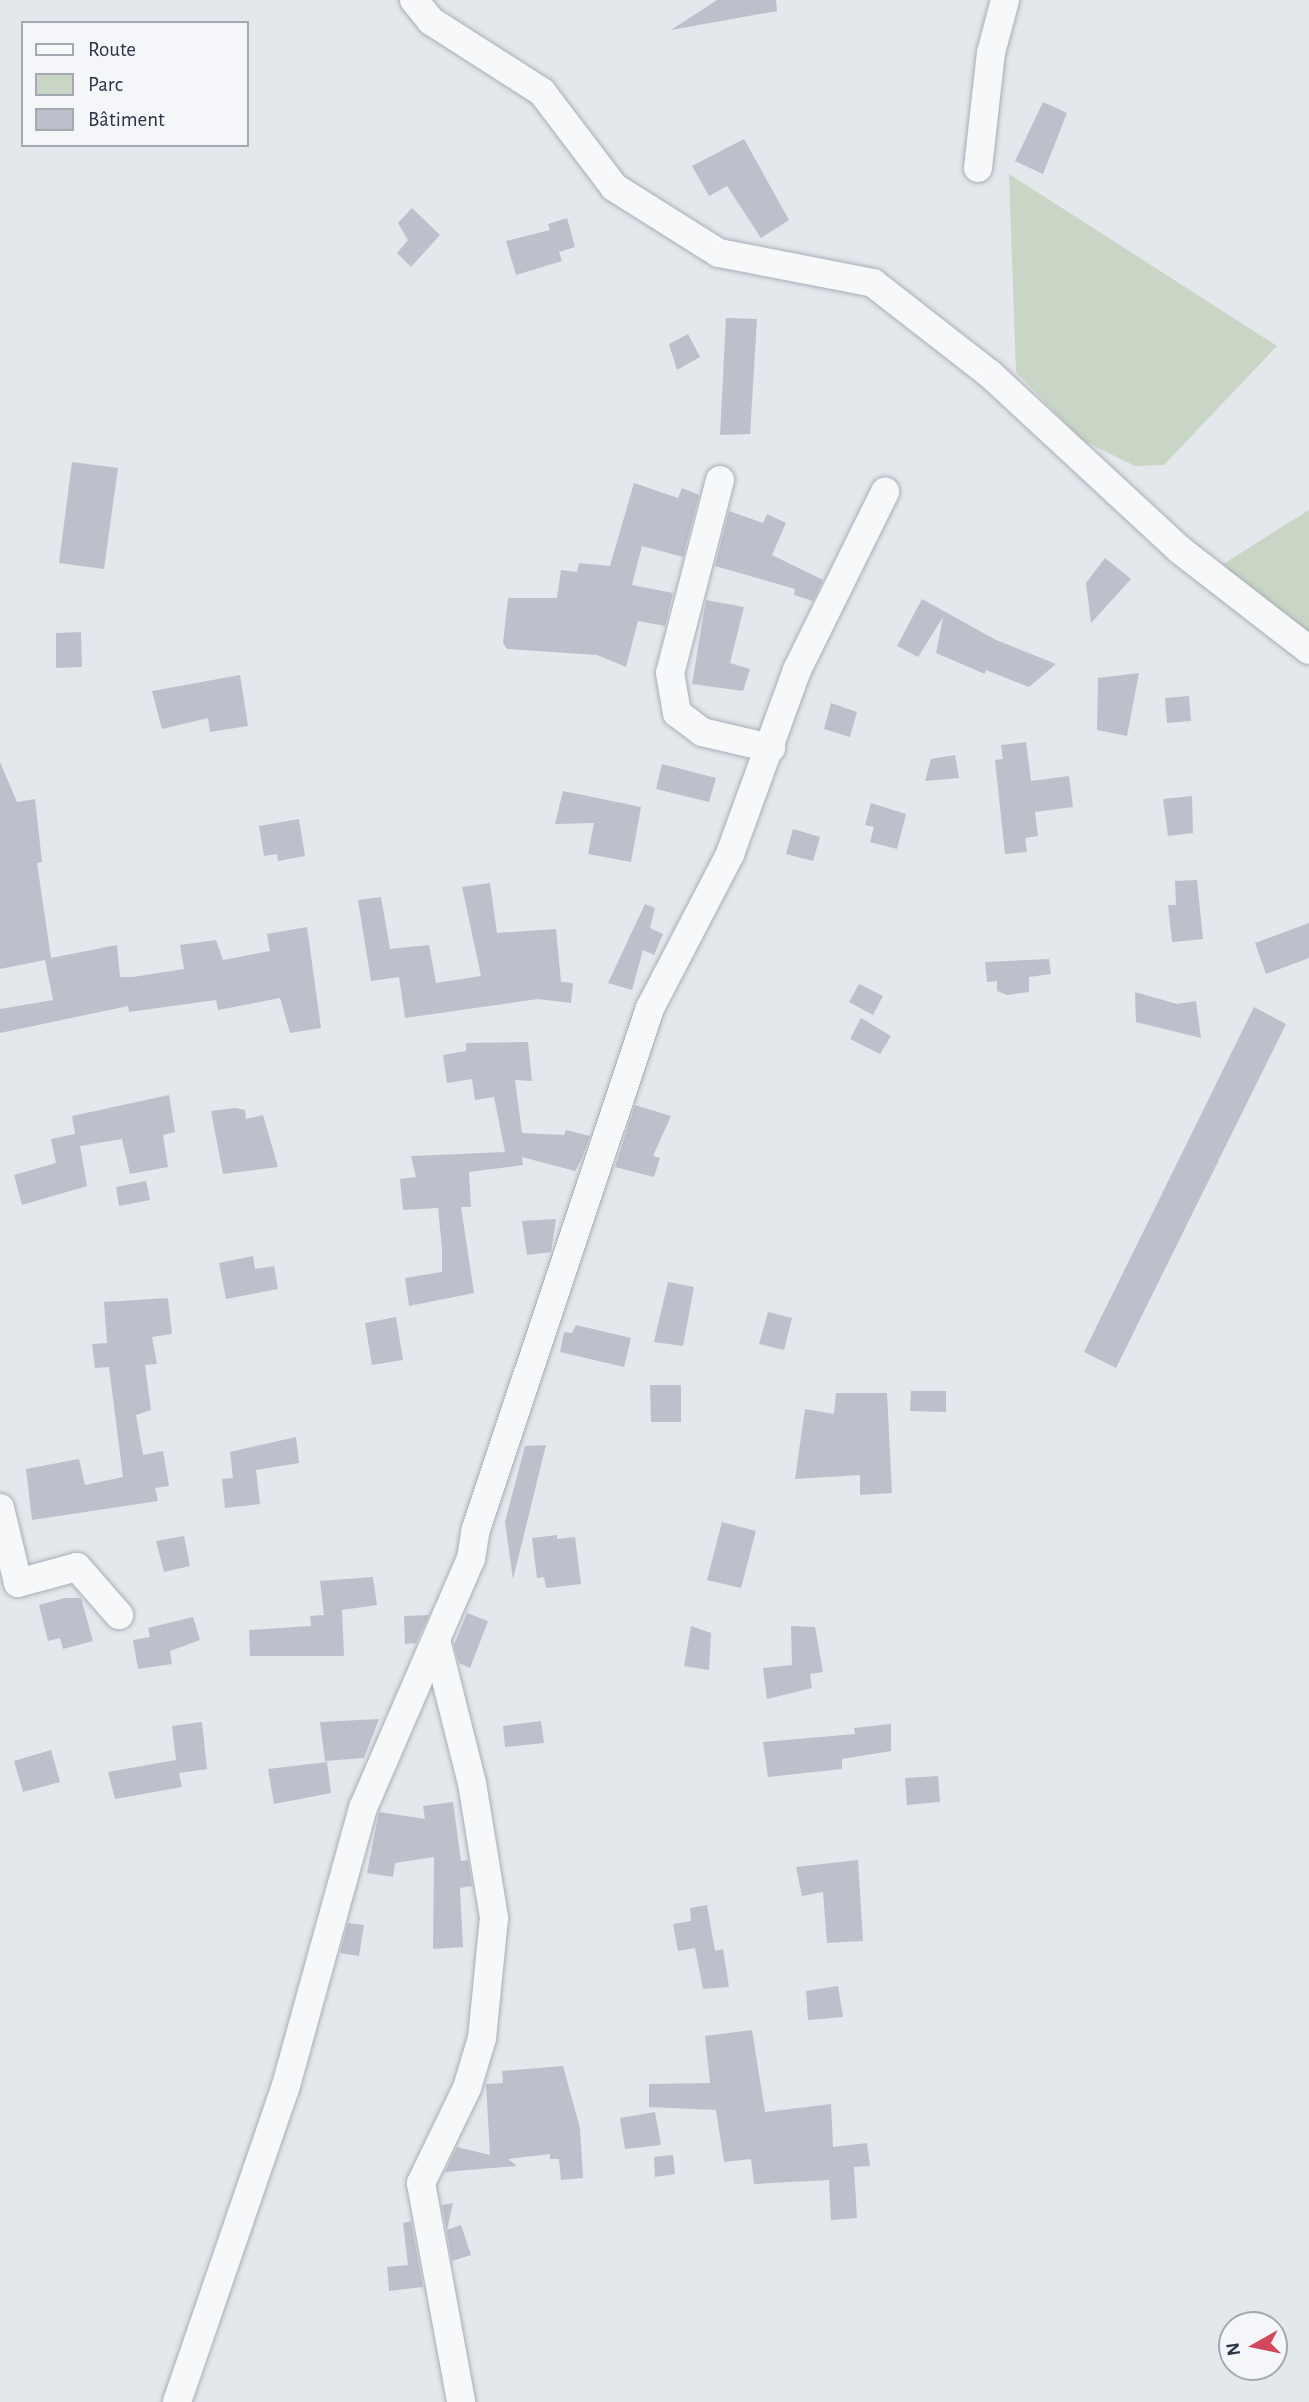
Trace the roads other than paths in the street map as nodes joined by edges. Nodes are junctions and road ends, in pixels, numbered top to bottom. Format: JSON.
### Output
{"nodes":[{"id":1,"x":414,"y":0,"type":"edge"},
{"id":2,"x":1007,"y":1,"type":"edge"},
{"id":3,"x":978,"y":168,"type":"dead end"},
{"id":4,"x":720,"y":480,"type":"dead end"},
{"id":5,"x":885,"y":492,"type":"dead end"},
{"id":6,"x":1309,"y":650,"type":"edge"},
{"id":7,"x":771,"y":748,"type":"junction"},
{"id":8,"x":0,"y":1508,"type":"edge"},
{"id":9,"x":119,"y":1615,"type":"dead end"},
{"id":10,"x":437,"y":1644,"type":"junction"},
{"id":11,"x":177,"y":2402,"type":"edge"},
{"id":12,"x":461,"y":2402,"type":"edge"}],
"edges":[{"from":1,"to":6,"type":"street"},
{"from":2,"to":3,"type":"street"},
{"from":4,"to":7,"type":"street"},
{"from":5,"to":7,"type":"street"},
{"from":7,"to":10,"type":"street"},
{"from":8,"to":9,"type":"street"},
{"from":10,"to":11,"type":"street"},
{"from":10,"to":12,"type":"street"}]}
